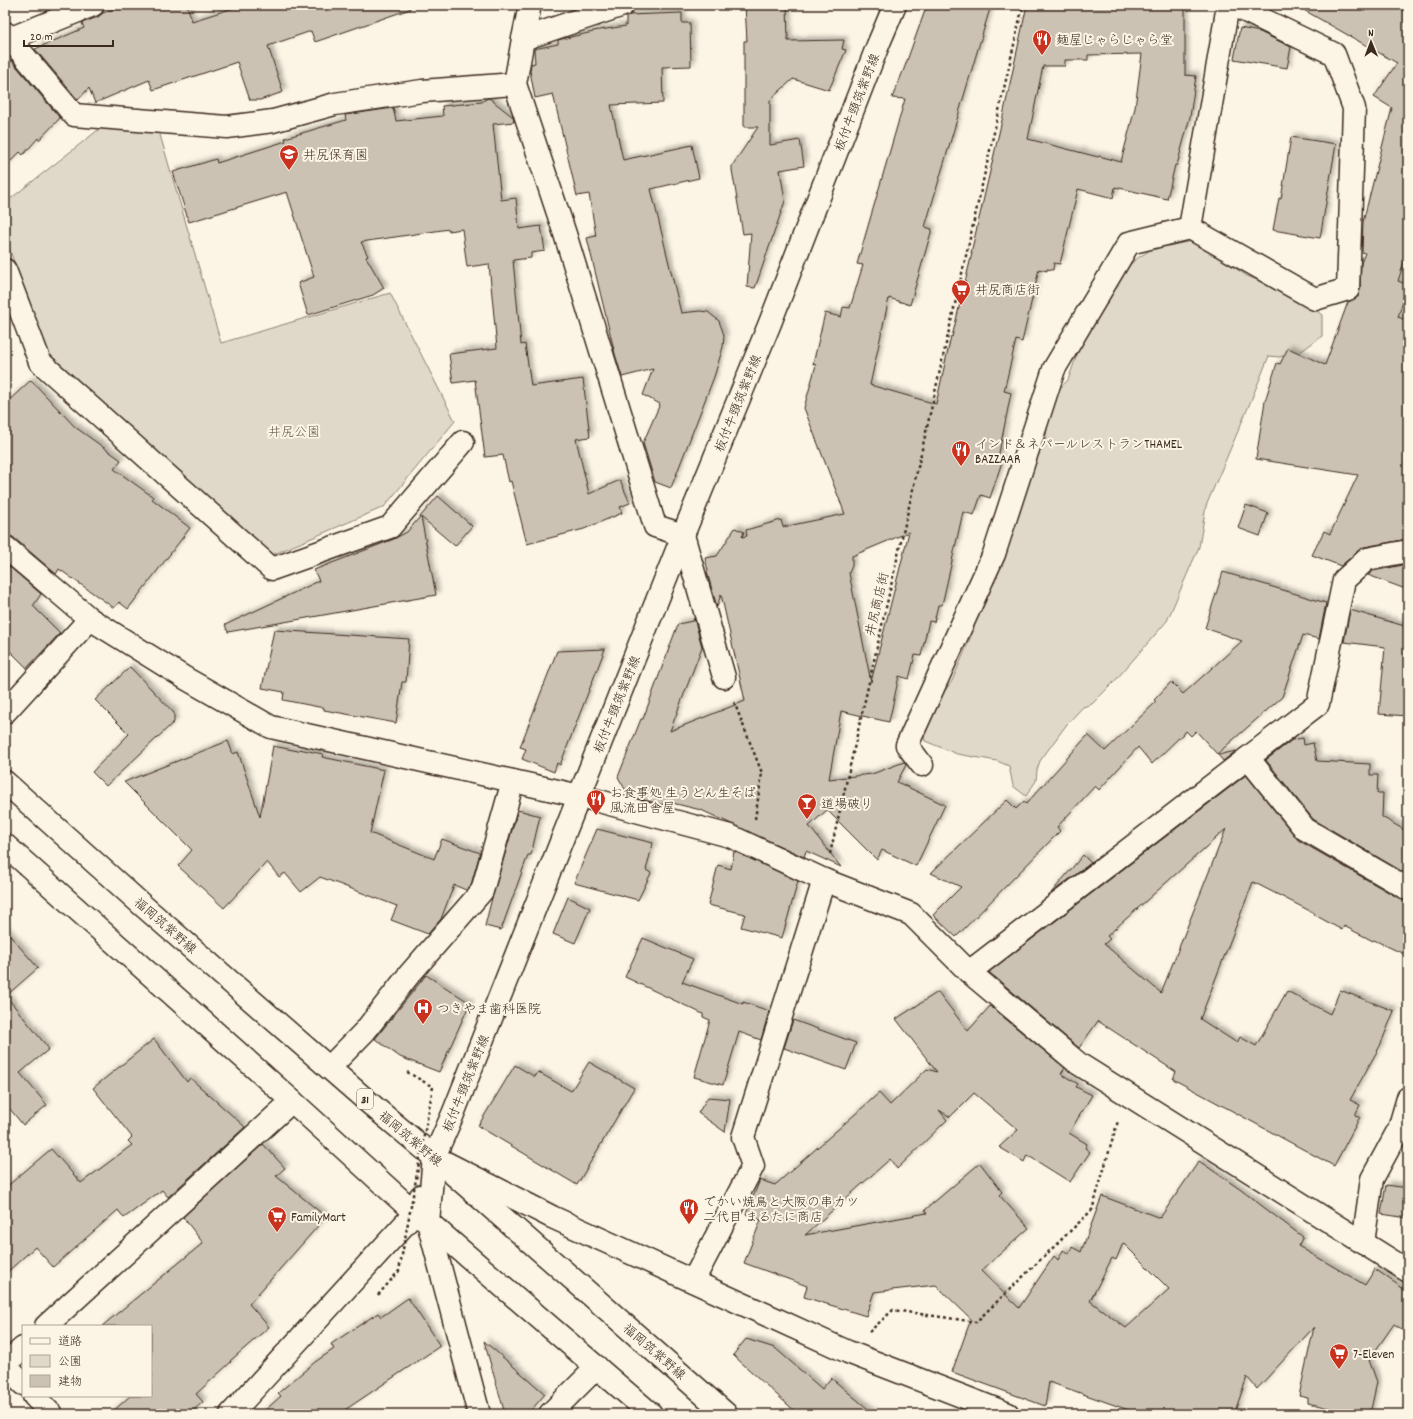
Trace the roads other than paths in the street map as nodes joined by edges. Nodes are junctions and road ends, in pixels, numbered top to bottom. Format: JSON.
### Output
{"nodes":[{"id":1,"x":93,"y":5,"type":"edge"},
{"id":2,"x":530,"y":5,"type":"edge"},
{"id":3,"x":622,"y":5,"type":"edge"},
{"id":4,"x":895,"y":5,"type":"edge"},
{"id":5,"x":1228,"y":5,"type":"edge"},
{"id":6,"x":1233,"y":5,"type":"edge"},
{"id":7,"x":6,"y":39,"type":"edge"},
{"id":8,"x":523,"y":39,"type":"junction"},
{"id":9,"x":515,"y":84,"type":"junction"},
{"id":10,"x":1190,"y":228,"type":"junction"},
{"id":11,"x":5,"y":270,"type":"edge"},
{"id":12,"x":463,"y":442,"type":"dead end"},
{"id":13,"x":682,"y":536,"type":"junction"},
{"id":14,"x":5,"y":547,"type":"edge"},
{"id":15,"x":1408,"y":551,"type":"edge"},
{"id":16,"x":90,"y":619,"type":"junction"},
{"id":17,"x":724,"y":677,"type":"road end"},
{"id":18,"x":5,"y":712,"type":"edge"},
{"id":19,"x":1248,"y":758,"type":"junction"},
{"id":20,"x":922,"y":765,"type":"dead end"},
{"id":21,"x":513,"y":781,"type":"junction"},
{"id":22,"x":5,"y":782,"type":"edge"},
{"id":23,"x":580,"y":796,"type":"junction"},
{"id":24,"x":5,"y":845,"type":"edge"},
{"id":25,"x":824,"y":880,"type":"junction"},
{"id":26,"x":1408,"y":889,"type":"edge"},
{"id":27,"x":970,"y":972,"type":"junction"},
{"id":28,"x":329,"y":1068,"type":"junction"},
{"id":29,"x":1408,"y":1098,"type":"edge"},
{"id":30,"x":292,"y":1101,"type":"junction"},
{"id":31,"x":434,"y":1157,"type":"junction"},
{"id":32,"x":422,"y":1218,"type":"junction"},
{"id":33,"x":1363,"y":1243,"type":"junction"},
{"id":34,"x":1408,"y":1271,"type":"edge"},
{"id":35,"x":693,"y":1281,"type":"junction"},
{"id":36,"x":47,"y":1325,"type":"edge"},
{"id":37,"x":22,"y":1349,"type":"edge"},
{"id":38,"x":5,"y":1364,"type":"edge"},
{"id":39,"x":598,"y":1367,"type":"junction"},
{"id":40,"x":22,"y":1383,"type":"edge"},
{"id":41,"x":35,"y":1397,"type":"edge"},
{"id":42,"x":51,"y":1414,"type":"edge"},
{"id":43,"x":230,"y":1414,"type":"edge"},
{"id":44,"x":479,"y":1414,"type":"edge"},
{"id":45,"x":550,"y":1414,"type":"edge"},
{"id":46,"x":651,"y":1414,"type":"edge"},
{"id":47,"x":726,"y":1414,"type":"edge"},
{"id":48,"x":1008,"y":1414,"type":"edge"}],
"edges":[{"from":1,"to":7,"type":"street"},
{"from":2,"to":8,"type":"street"},
{"from":3,"to":8,"type":"street"},
{"from":4,"to":13,"type":"street","name":"板付牛頸筑紫野線"},
{"from":5,"to":10,"type":"street"},
{"from":6,"to":10,"type":"street"},
{"from":7,"to":9,"type":"street"},
{"from":8,"to":9,"type":"street"},
{"from":9,"to":13,"type":"street"},
{"from":10,"to":20,"type":"street"},
{"from":11,"to":12,"type":"street"},
{"from":13,"to":17,"type":"street"},
{"from":13,"to":23,"type":"street","name":"板付牛頸筑紫野線"},
{"from":14,"to":16,"type":"street"},
{"from":15,"to":19,"type":"street"},
{"from":16,"to":18,"type":"street"},
{"from":16,"to":21,"type":"street"},
{"from":19,"to":26,"type":"street"},
{"from":19,"to":27,"type":"street"},
{"from":21,"to":23,"type":"street"},
{"from":21,"to":28,"type":"street"},
{"from":22,"to":28,"type":"street","name":"福岡筑紫野線","number":"31"},
{"from":23,"to":25,"type":"street"},
{"from":23,"to":31,"type":"street","name":"板付牛頸筑紫野線"},
{"from":24,"to":30,"type":"street"},
{"from":25,"to":27,"type":"street"},
{"from":25,"to":35,"type":"street"},
{"from":27,"to":33,"type":"street"},
{"from":28,"to":31,"type":"street","name":"福岡筑紫野線","number":"31"},
{"from":29,"to":33,"type":"street"},
{"from":30,"to":32,"type":"street"},
{"from":30,"to":36,"type":"street"},
{"from":31,"to":32,"type":"street","name":"板付牛頸筑紫野線"},
{"from":31,"to":35,"type":"street"},
{"from":31,"to":47,"type":"street","name":"福岡筑紫野線","number":"31"},
{"from":32,"to":39,"type":"street"},
{"from":32,"to":43,"type":"street"},
{"from":32,"to":44,"type":"street","name":"板付牛頸筑紫野線"},
{"from":33,"to":34,"type":"street"},
{"from":35,"to":48,"type":"street"},
{"from":37,"to":38,"type":"street"},
{"from":38,"to":40,"type":"street"},
{"from":39,"to":45,"type":"street"},
{"from":39,"to":46,"type":"street"},
{"from":41,"to":42,"type":"street"}]}
